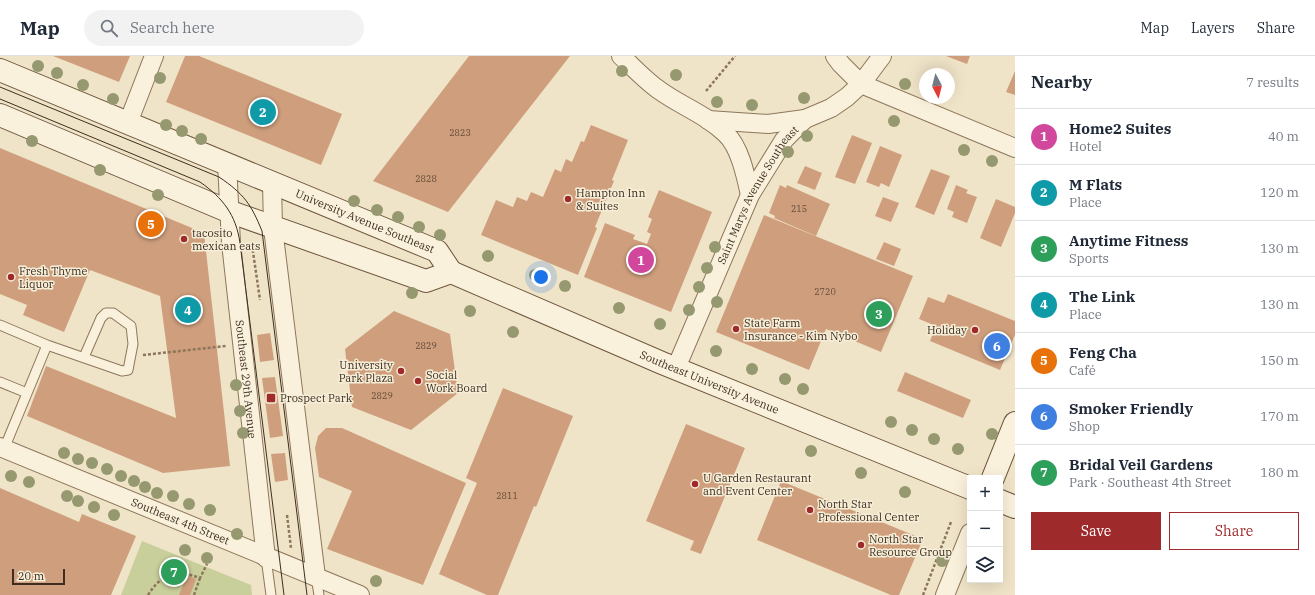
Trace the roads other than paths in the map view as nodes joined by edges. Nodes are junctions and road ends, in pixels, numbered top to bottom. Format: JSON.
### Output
{"nodes":[{"id":1,"x":154,"y":56,"type":"edge"},
{"id":2,"x":621,"y":56,"type":"edge"},
{"id":3,"x":835,"y":56,"type":"edge"},
{"id":4,"x":882,"y":56,"type":"edge"},
{"id":5,"x":0,"y":70,"type":"edge"},
{"id":6,"x":861,"y":84,"type":"junction"},
{"id":7,"x":0,"y":115,"type":"edge"},
{"id":8,"x":805,"y":119,"type":"junction"},
{"id":9,"x":707,"y":120,"type":"junction"},
{"id":10,"x":128,"y":123,"type":"junction"},
{"id":11,"x":1015,"y":148,"type":"edge"},
{"id":12,"x":227,"y":163,"type":"junction"},
{"id":13,"x":272,"y":183,"type":"junction"},
{"id":14,"x":750,"y":195,"type":"junction"},
{"id":15,"x":228,"y":211,"type":"junction"},
{"id":16,"x":273,"y":228,"type":"junction"},
{"id":17,"x":451,"y":272,"type":"junction"},
{"id":18,"x":0,"y":325,"type":"edge"},
{"id":19,"x":47,"y":345,"type":"junction"},
{"id":20,"x":84,"y":357,"type":"junction"},
{"id":21,"x":676,"y":368,"type":"junction"},
{"id":22,"x":0,"y":382,"type":"edge"},
{"id":23,"x":27,"y":393,"type":"junction"},
{"id":24,"x":1015,"y":423,"type":"edge"},
{"id":25,"x":2,"y":448,"type":"edge"},
{"id":26,"x":994,"y":475,"type":"edge"},
{"id":27,"x":967,"y":487,"type":"edge"},
{"id":28,"x":1003,"y":502,"type":"edge"},
{"id":29,"x":1015,"y":507,"type":"edge"},
{"id":30,"x":967,"y":540,"type":"edge"},
{"id":31,"x":266,"y":558,"type":"junction"},
{"id":32,"x":316,"y":577,"type":"junction"},
{"id":33,"x":271,"y":595,"type":"edge"},
{"id":34,"x":319,"y":595,"type":"edge"},
{"id":35,"x":360,"y":595,"type":"edge"},
{"id":36,"x":945,"y":595,"type":"edge"}],
"edges":[{"from":1,"to":10,"type":"street"},
{"from":2,"to":9,"type":"street"},
{"from":3,"to":6,"type":"street"},
{"from":4,"to":6,"type":"street","name":"Saint Marys Avenue Southeast"},
{"from":5,"to":10,"type":"main road","name":"University Avenue Southeast"},
{"from":6,"to":8,"type":"street","name":"Saint Marys Avenue Southeast"},
{"from":6,"to":11,"type":"street"},
{"from":7,"to":15,"type":"main road"},
{"from":8,"to":9,"type":"street"},
{"from":8,"to":14,"type":"street","name":"Saint Marys Avenue Southeast"},
{"from":9,"to":14,"type":"street"},
{"from":10,"to":12,"type":"main road","name":"University Avenue Southeast"},
{"from":12,"to":13,"type":"main road","name":"University Avenue Southeast"},
{"from":12,"to":15,"type":"street","name":"Southeast 29th Avenue"},
{"from":13,"to":16,"type":"street"},
{"from":13,"to":17,"type":"main road","name":"University Avenue Southeast"},
{"from":14,"to":21,"type":"street","name":"Saint Marys Avenue Southeast"},
{"from":15,"to":16,"type":"main road"},
{"from":15,"to":31,"type":"street","name":"Southeast 29th Avenue"},
{"from":16,"to":17,"type":"main road"},
{"from":16,"to":32,"type":"street"},
{"from":17,"to":21,"type":"main road","name":"Southeast University Avenue"},
{"from":18,"to":19,"type":"lane"},
{"from":19,"to":20,"type":"lane"},
{"from":19,"to":23,"type":"lane"},
{"from":20,"to":20,"type":"lane"},
{"from":21,"to":27,"type":"main road","name":"Southeast University Avenue"},
{"from":22,"to":23,"type":"lane"},
{"from":23,"to":25,"type":"lane"},
{"from":24,"to":26,"type":"main road"},
{"from":25,"to":31,"type":"street","name":"Southeast 4th Street"},
{"from":28,"to":29,"type":"main road"},
{"from":30,"to":36,"type":"street"},
{"from":31,"to":32,"type":"street","name":"Southeast 4th Street"},
{"from":31,"to":33,"type":"lane","name":"Southeast 29th Avenue"},
{"from":32,"to":34,"type":"lane"},
{"from":32,"to":35,"type":"street","name":"Southeast 4th Street"}]}
